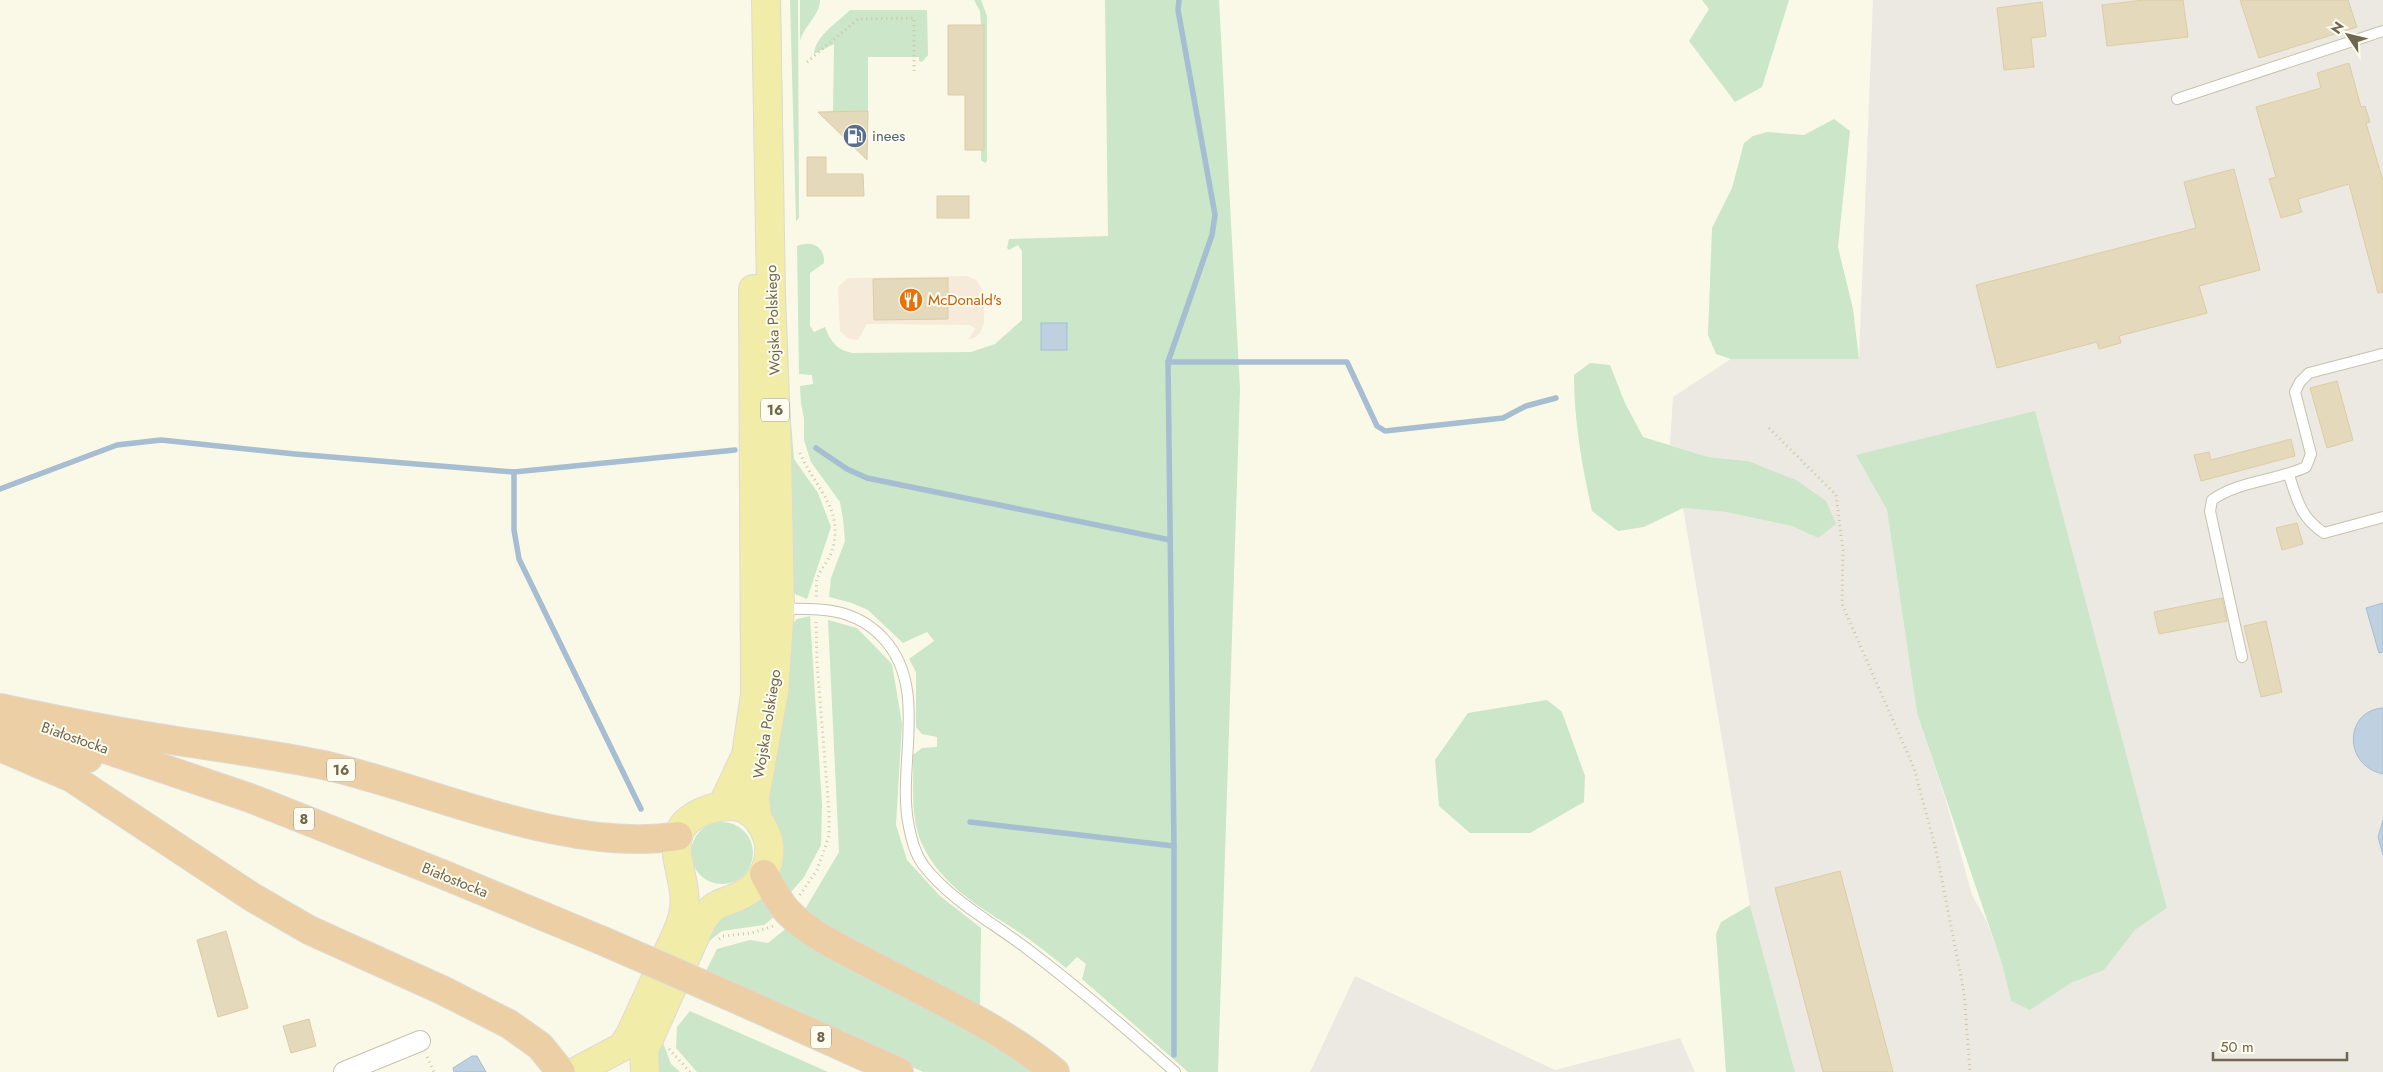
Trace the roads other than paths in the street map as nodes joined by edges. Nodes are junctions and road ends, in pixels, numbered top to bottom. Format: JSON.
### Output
{"nodes":[{"id":1,"x":751,"y":0,"type":"edge"},
{"id":2,"x":766,"y":0,"type":"edge"},
{"id":3,"x":2383,"y":31,"type":"edge"},
{"id":4,"x":2177,"y":99,"type":"dead end"},
{"id":5,"x":762,"y":234,"type":"junction"},
{"id":6,"x":2383,"y":355,"type":"edge"},
{"id":7,"x":2288,"y":475,"type":"junction"},
{"id":8,"x":2383,"y":518,"type":"edge"},
{"id":9,"x":767,"y":609,"type":"junction"},
{"id":10,"x":2242,"y":657,"type":"dead end"},
{"id":11,"x":0,"y":708,"type":"edge"},
{"id":12,"x":0,"y":712,"type":"edge"},
{"id":13,"x":0,"y":734,"type":"edge"},
{"id":14,"x":0,"y":747,"type":"edge"},
{"id":15,"x":722,"y":806,"type":"junction"},
{"id":16,"x":757,"y":817,"type":"junction"},
{"id":17,"x":678,"y":836,"type":"junction"},
{"id":18,"x":764,"y":874,"type":"junction"},
{"id":19,"x":599,"y":949,"type":"junction"},
{"id":20,"x":739,"y":1009,"type":"junction"},
{"id":21,"x":640,"y":1035,"type":"junction"},
{"id":22,"x":420,"y":1042,"type":"dead end"},
{"id":23,"x":344,"y":1072,"type":"edge"},
{"id":24,"x":561,"y":1072,"type":"edge"},
{"id":25,"x":576,"y":1072,"type":"edge"},
{"id":26,"x":645,"y":1072,"type":"edge"},
{"id":27,"x":856,"y":1072,"type":"edge"},
{"id":28,"x":899,"y":1072,"type":"edge"},
{"id":29,"x":1055,"y":1072,"type":"edge"},
{"id":30,"x":1175,"y":1072,"type":"edge"}],
"edges":[{"from":1,"to":5,"type":"main road","name":"Wojska Polskiego","number":"16"},
{"from":2,"to":5,"type":"main road","name":"Wojska Polskiego","number":"16"},
{"from":3,"to":4,"type":"lane"},
{"from":5,"to":9,"type":"main road","name":"Wojska Polskiego","number":"16"},
{"from":6,"to":7,"type":"lane"},
{"from":7,"to":8,"type":"lane"},
{"from":7,"to":10,"type":"lane"},
{"from":9,"to":15,"type":"main road","name":"Wojska Polskiego","number":"16"},
{"from":9,"to":16,"type":"main road","name":"Wojska Polskiego","number":"16"},
{"from":9,"to":30,"type":"lane"},
{"from":11,"to":17,"type":"highway","number":"16"},
{"from":12,"to":19,"type":"highway","name":"Białostocka","number":"8"},
{"from":13,"to":19,"type":"highway","name":"Białostocka","number":"8"},
{"from":14,"to":24,"type":"highway"},
{"from":15,"to":16,"type":"main road"},
{"from":15,"to":17,"type":"main road"},
{"from":16,"to":18,"type":"main road","number":"16"},
{"from":17,"to":21,"type":"main road"},
{"from":18,"to":21,"type":"main road"},
{"from":18,"to":29,"type":"highway"},
{"from":19,"to":20,"type":"highway","name":"Białostocka","number":"8","bridge":true},
{"from":20,"to":27,"type":"highway","name":"Białostocka","number":"8"},
{"from":20,"to":28,"type":"highway","name":"Białostocka","number":"8"},
{"from":21,"to":25,"type":"main road"},
{"from":21,"to":26,"type":"main road"},
{"from":22,"to":23,"type":"street"}]}
